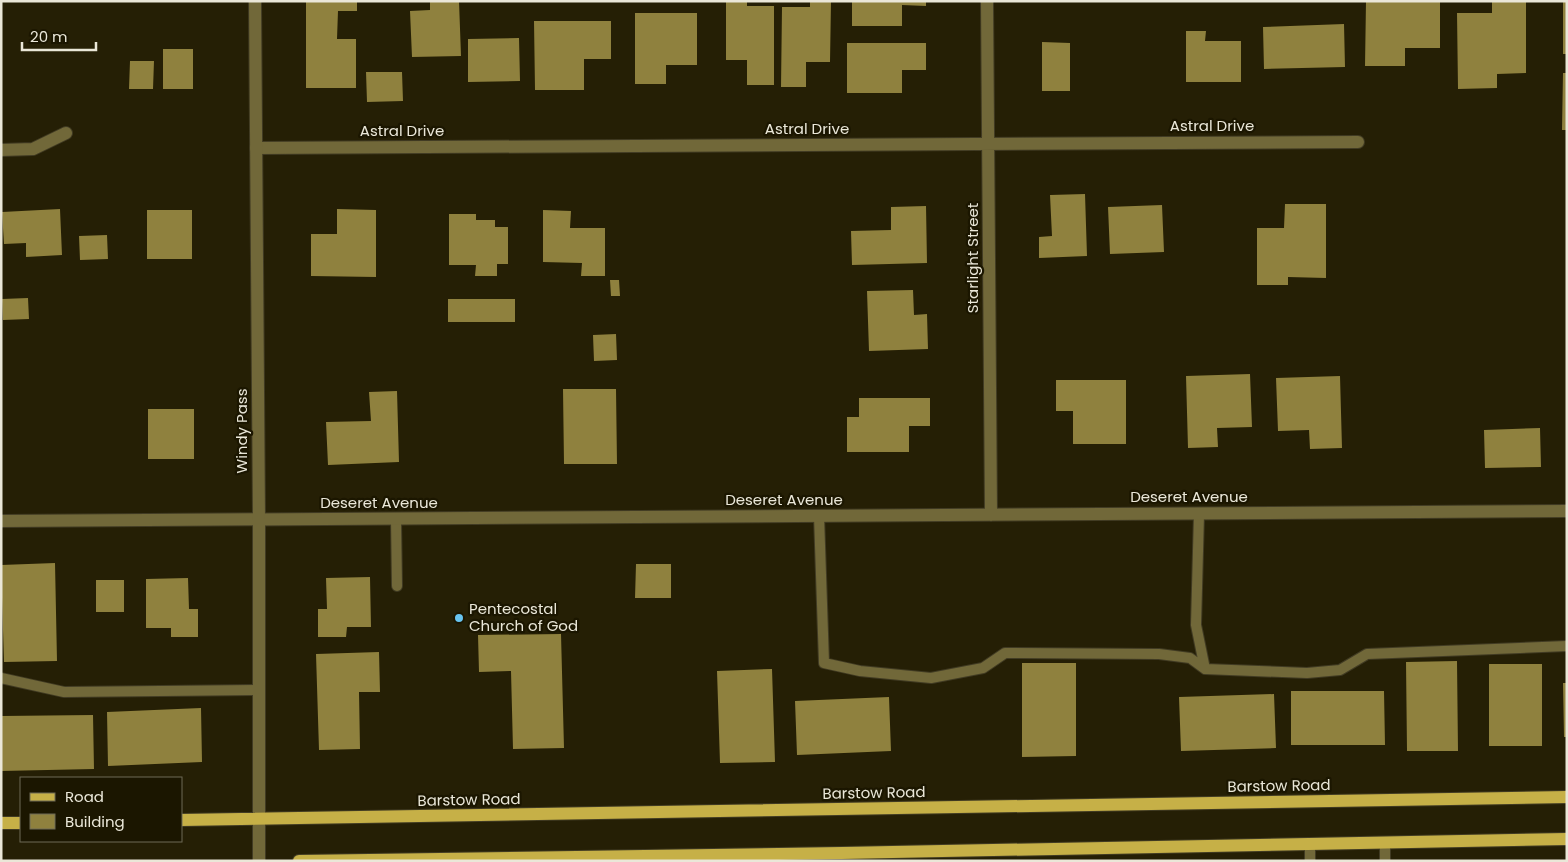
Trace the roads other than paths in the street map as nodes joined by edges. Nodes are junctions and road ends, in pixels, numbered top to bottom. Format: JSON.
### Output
{"nodes":[{"id":1,"x":255,"y":1,"type":"edge"},
{"id":2,"x":987,"y":1,"type":"edge"},
{"id":3,"x":66,"y":133,"type":"dead end"},
{"id":4,"x":1358,"y":142,"type":"dead end"},
{"id":5,"x":988,"y":144,"type":"junction"},
{"id":6,"x":256,"y":148,"type":"junction"},
{"id":7,"x":1,"y":150,"type":"edge"},
{"id":8,"x":1567,"y":511,"type":"edge"},
{"id":9,"x":1199,"y":514,"type":"junction"},
{"id":10,"x":991,"y":515,"type":"junction"},
{"id":11,"x":819,"y":516,"type":"junction"},
{"id":12,"x":396,"y":519,"type":"junction"},
{"id":13,"x":259,"y":520,"type":"junction"},
{"id":14,"x":1,"y":521,"type":"edge"},
{"id":15,"x":397,"y":586,"type":"dead end"},
{"id":16,"x":1567,"y":646,"type":"edge"},
{"id":17,"x":1205,"y":669,"type":"junction"},
{"id":18,"x":1,"y":678,"type":"edge"},
{"id":19,"x":260,"y":690,"type":"junction"},
{"id":20,"x":1567,"y":797,"type":"edge"},
{"id":21,"x":259,"y":819,"type":"junction"},
{"id":22,"x":182,"y":820,"type":"edge"},
{"id":23,"x":20,"y":822,"type":"edge"},
{"id":24,"x":1,"y":823,"type":"edge"},
{"id":25,"x":1567,"y":839,"type":"edge"},
{"id":26,"x":1310,"y":843,"type":"junction"},
{"id":27,"x":1385,"y":843,"type":"junction"},
{"id":28,"x":842,"y":857,"type":"edge"},
{"id":29,"x":259,"y":861,"type":"edge"},
{"id":30,"x":299,"y":861,"type":"edge"},
{"id":31,"x":1310,"y":861,"type":"edge"},
{"id":32,"x":1385,"y":861,"type":"edge"}],
"edges":[{"from":1,"to":6,"type":"street","name":"Windy Pass"},
{"from":2,"to":5,"type":"street","name":"Starlight Street"},
{"from":3,"to":7,"type":"street"},
{"from":4,"to":5,"type":"street","name":"Astral Drive"},
{"from":5,"to":6,"type":"street","name":"Astral Drive"},
{"from":5,"to":10,"type":"street","name":"Starlight Street"},
{"from":6,"to":13,"type":"street","name":"Windy Pass"},
{"from":8,"to":9,"type":"street","name":"Deseret Avenue"},
{"from":9,"to":10,"type":"street","name":"Deseret Avenue"},
{"from":9,"to":17,"type":"lane"},
{"from":10,"to":11,"type":"street","name":"Deseret Avenue"},
{"from":11,"to":12,"type":"street","name":"Deseret Avenue"},
{"from":11,"to":17,"type":"lane"},
{"from":12,"to":13,"type":"street","name":"Deseret Avenue"},
{"from":12,"to":15,"type":"lane"},
{"from":13,"to":14,"type":"street","name":"Deseret Avenue"},
{"from":13,"to":19,"type":"street","name":"Windy Pass"},
{"from":16,"to":17,"type":"lane"},
{"from":18,"to":19,"type":"lane"},
{"from":19,"to":21,"type":"street","name":"Windy Pass"},
{"from":20,"to":21,"type":"main road","name":"Barstow Road"},
{"from":21,"to":22,"type":"main road","name":"Barstow Road"},
{"from":21,"to":29,"type":"street","name":"Windy Pass"},
{"from":23,"to":24,"type":"main road"},
{"from":25,"to":27,"type":"main road"},
{"from":26,"to":27,"type":"main road"},
{"from":26,"to":28,"type":"main road"},
{"from":26,"to":31,"type":"lane"},
{"from":27,"to":32,"type":"lane"},
{"from":28,"to":30,"type":"main road"}]}
